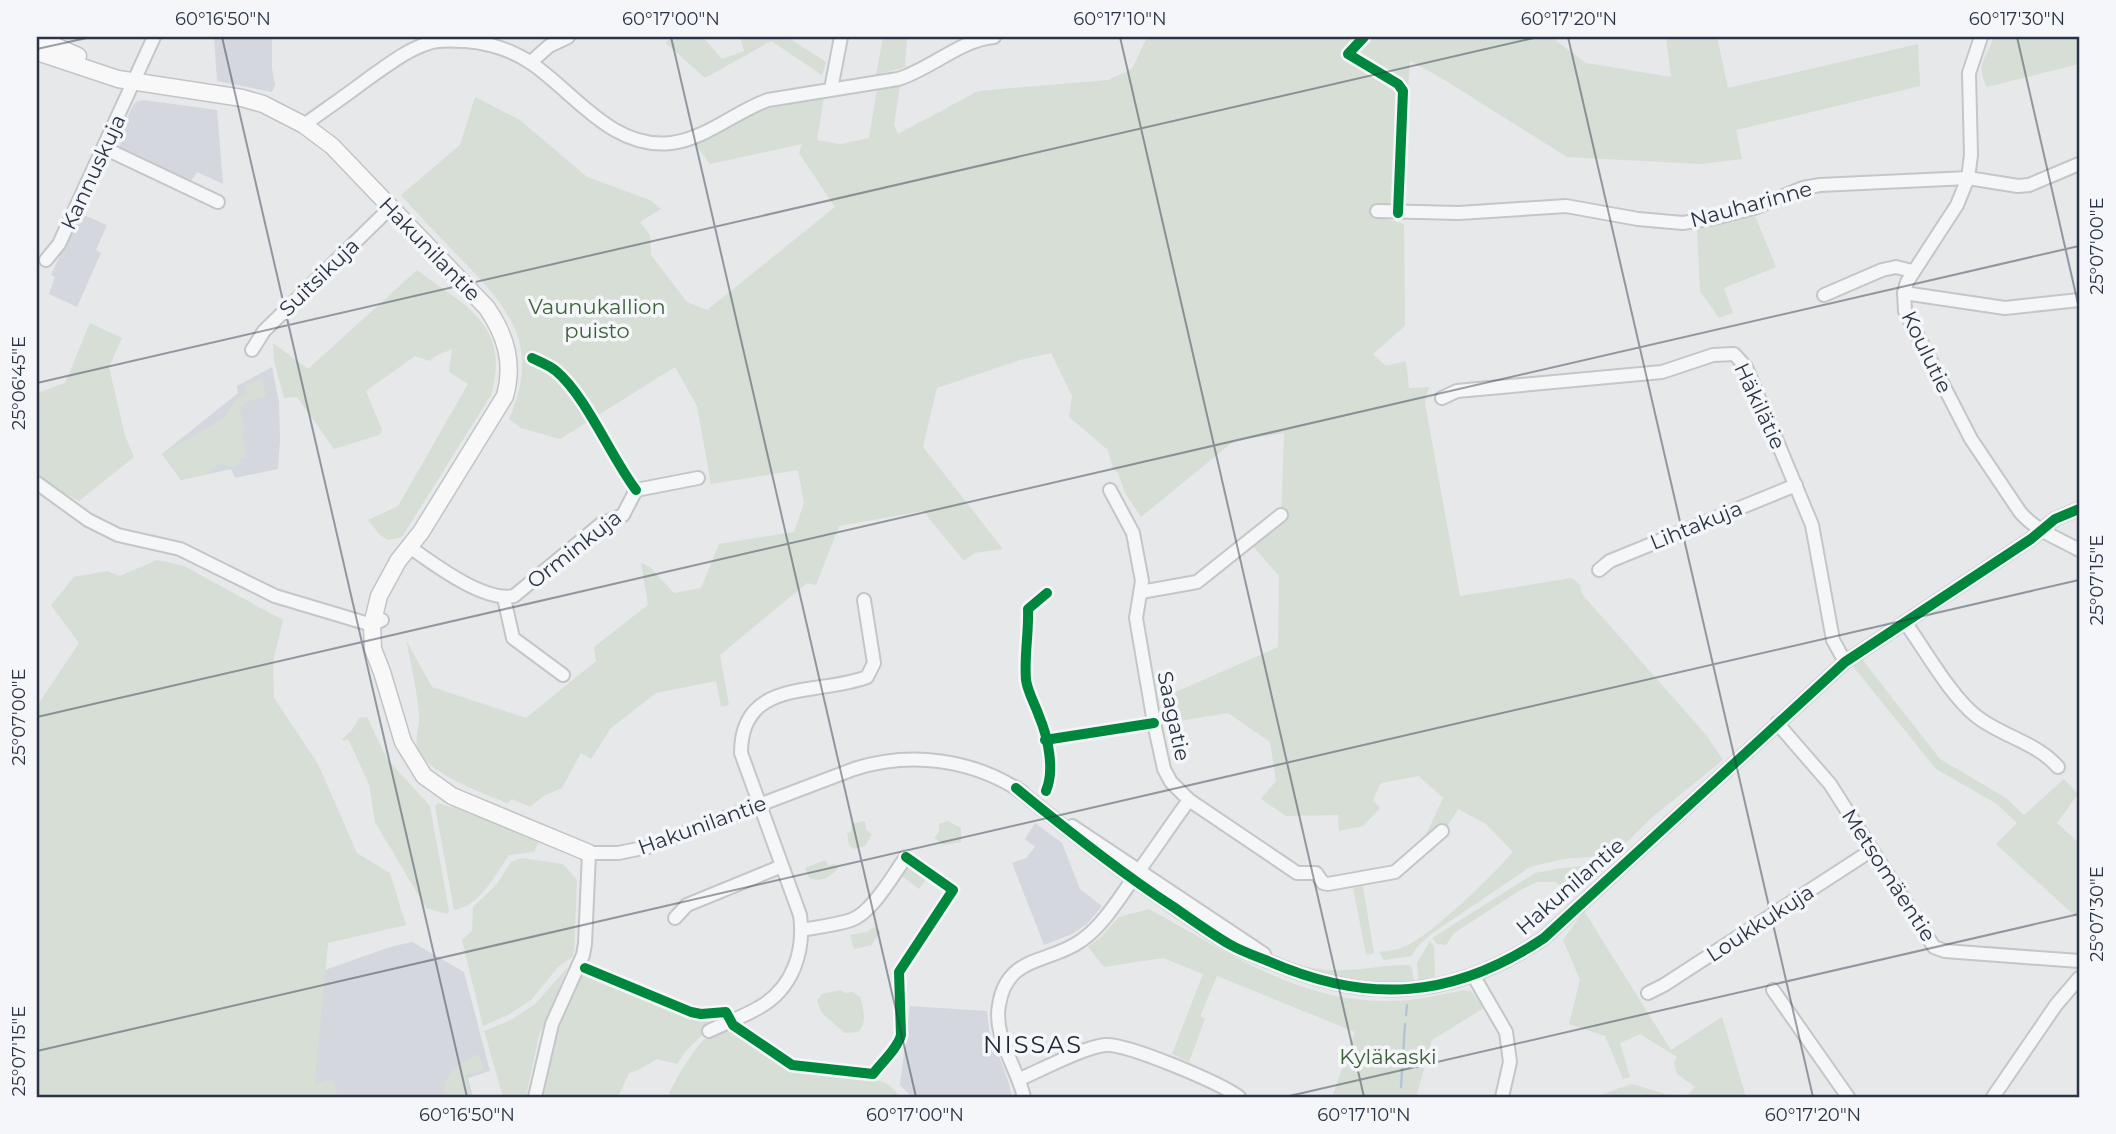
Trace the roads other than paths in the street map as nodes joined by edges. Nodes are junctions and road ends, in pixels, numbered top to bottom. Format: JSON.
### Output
{"nodes":[{"id":1,"x":154,"y":37,"type":"edge"},
{"id":2,"x":568,"y":37,"type":"edge"},
{"id":3,"x":841,"y":37,"type":"edge"},
{"id":4,"x":994,"y":37,"type":"edge"},
{"id":5,"x":1981,"y":37,"type":"edge"},
{"id":6,"x":37,"y":38,"type":"edge"},
{"id":7,"x":438,"y":38,"type":"edge"},
{"id":8,"x":37,"y":52,"type":"edge"},
{"id":9,"x":531,"y":62,"type":"junction"},
{"id":10,"x":134,"y":80,"type":"junction"},
{"id":11,"x":831,"y":89,"type":"junction"},
{"id":12,"x":304,"y":125,"type":"junction"},
{"id":13,"x":104,"y":148,"type":"junction"},
{"id":14,"x":2079,"y":164,"type":"edge"},
{"id":15,"x":1968,"y":178,"type":"junction"},
{"id":16,"x":218,"y":202,"type":"dead end"},
{"id":17,"x":390,"y":208,"type":"junction"},
{"id":18,"x":1377,"y":211,"type":"dead end"},
{"id":19,"x":46,"y":260,"type":"dead end"},
{"id":20,"x":1912,"y":271,"type":"junction"},
{"id":21,"x":1904,"y":293,"type":"junction"},
{"id":22,"x":1824,"y":295,"type":"dead end"},
{"id":23,"x":2079,"y":300,"type":"edge"},
{"id":24,"x":253,"y":349,"type":"dead end"},
{"id":25,"x":1442,"y":398,"type":"dead end"},
{"id":26,"x":698,"y":478,"type":"dead end"},
{"id":27,"x":37,"y":483,"type":"edge"},
{"id":28,"x":1796,"y":485,"type":"junction"},
{"id":29,"x":1110,"y":490,"type":"dead end"},
{"id":30,"x":2079,"y":509,"type":"edge"},
{"id":31,"x":1282,"y":515,"type":"dead end"},
{"id":32,"x":2041,"y":530,"type":"junction"},
{"id":33,"x":411,"y":548,"type":"junction"},
{"id":34,"x":2079,"y":550,"type":"edge"},
{"id":35,"x":1599,"y":570,"type":"dead end"},
{"id":36,"x":1141,"y":592,"type":"junction"},
{"id":37,"x":504,"y":598,"type":"junction"},
{"id":38,"x":864,"y":600,"type":"dead end"},
{"id":39,"x":376,"y":620,"type":"junction"},
{"id":40,"x":1905,"y":622,"type":"junction"},
{"id":41,"x":1845,"y":662,"type":"junction"},
{"id":42,"x":563,"y":675,"type":"dead end"},
{"id":43,"x":1777,"y":723,"type":"junction"},
{"id":44,"x":2058,"y":767,"type":"dead end"},
{"id":45,"x":1189,"y":800,"type":"junction"},
{"id":46,"x":759,"y":805,"type":"junction"},
{"id":47,"x":1442,"y":831,"type":"dead end"},
{"id":48,"x":1872,"y":850,"type":"junction"},
{"id":49,"x":589,"y":852,"type":"junction"},
{"id":50,"x":906,"y":857,"type":"dead end"},
{"id":51,"x":782,"y":866,"type":"junction"},
{"id":52,"x":1136,"y":874,"type":"junction"},
{"id":53,"x":675,"y":918,"type":"dead end"},
{"id":54,"x":802,"y":930,"type":"junction"},
{"id":55,"x":2079,"y":961,"type":"edge"},
{"id":56,"x":1473,"y":975,"type":"junction"},
{"id":57,"x":2079,"y":978,"type":"edge"},
{"id":58,"x":1773,"y":990,"type":"dead end"},
{"id":59,"x":1648,"y":993,"type":"dead end"},
{"id":60,"x":709,"y":1031,"type":"dead end"},
{"id":61,"x":1020,"y":1079,"type":"junction"},
{"id":62,"x":535,"y":1097,"type":"edge"},
{"id":63,"x":1024,"y":1097,"type":"edge"},
{"id":64,"x":1239,"y":1097,"type":"edge"},
{"id":65,"x":1502,"y":1097,"type":"edge"},
{"id":66,"x":1849,"y":1097,"type":"edge"},
{"id":67,"x":1993,"y":1097,"type":"edge"}],
"edges":[{"from":1,"to":10,"type":"street","name":"Kannuskuja"},
{"from":2,"to":9,"type":"street"},
{"from":3,"to":11,"type":"street"},
{"from":4,"to":11,"type":"street"},
{"from":5,"to":15,"type":"street","name":"Koulutie"},
{"from":6,"to":10,"type":"main road","name":"Hakunilantie"},
{"from":7,"to":9,"type":"street"},
{"from":7,"to":12,"type":"street"},
{"from":8,"to":10,"type":"main road","name":"Hakunilantie"},
{"from":9,"to":11,"type":"street"},
{"from":10,"to":12,"type":"main road","name":"Hakunilantie"},
{"from":10,"to":13,"type":"street","name":"Kannuskuja"},
{"from":12,"to":17,"type":"main road","name":"Hakunilantie"},
{"from":13,"to":16,"type":"street"},
{"from":13,"to":19,"type":"street","name":"Kannuskuja"},
{"from":14,"to":15,"type":"street","name":"Nauharinne"},
{"from":15,"to":18,"type":"street","name":"Nauharinne"},
{"from":15,"to":20,"type":"street","name":"Koulutie"},
{"from":17,"to":24,"type":"street","name":"Suitsikuja"},
{"from":17,"to":33,"type":"main road","name":"Hakunilantie"},
{"from":20,"to":21,"type":"street","name":"Koulutie"},
{"from":20,"to":22,"type":"street"},
{"from":21,"to":23,"type":"street"},
{"from":21,"to":32,"type":"street","name":"Koulutie"},
{"from":25,"to":28,"type":"street","name":"Häkilätie"},
{"from":26,"to":37,"type":"street","name":"Orminkuja"},
{"from":27,"to":39,"type":"street"},
{"from":28,"to":35,"type":"street","name":"Lihtakuja"},
{"from":28,"to":41,"type":"street","name":"Häkilätie"},
{"from":29,"to":36,"type":"street","name":"Saagatie"},
{"from":30,"to":32,"type":"street","name":"Hakunilantie"},
{"from":31,"to":36,"type":"street"},
{"from":32,"to":34,"type":"street","name":"Koulutie"},
{"from":32,"to":40,"type":"street","name":"Hakunilantie"},
{"from":33,"to":37,"type":"street","name":"Orminkuja"},
{"from":33,"to":39,"type":"main road","name":"Hakunilantie"},
{"from":36,"to":45,"type":"street","name":"Saagatie"},
{"from":37,"to":42,"type":"street"},
{"from":38,"to":46,"type":"street"},
{"from":39,"to":49,"type":"main road","name":"Hakunilantie"},
{"from":40,"to":41,"type":"street","name":"Hakunilantie"},
{"from":40,"to":44,"type":"street"},
{"from":41,"to":43,"type":"street","name":"Hakunilantie"},
{"from":43,"to":48,"type":"street","name":"Metsomäentie"},
{"from":43,"to":56,"type":"street","name":"Hakunilantie"},
{"from":45,"to":47,"type":"street","name":"Saagatie"},
{"from":45,"to":52,"type":"street"},
{"from":46,"to":49,"type":"street","name":"Hakunilantie"},
{"from":46,"to":51,"type":"street"},
{"from":46,"to":52,"type":"street","name":"Hakunilantie"},
{"from":48,"to":55,"type":"street","name":"Metsomäentie"},
{"from":48,"to":59,"type":"street","name":"Loukkukuja"},
{"from":49,"to":62,"type":"street"},
{"from":50,"to":54,"type":"street"},
{"from":51,"to":53,"type":"street"},
{"from":51,"to":54,"type":"street"},
{"from":52,"to":56,"type":"street","name":"Hakunilantie"},
{"from":52,"to":61,"type":"street"},
{"from":54,"to":60,"type":"street"},
{"from":56,"to":65,"type":"street"},
{"from":57,"to":67,"type":"street"},
{"from":58,"to":66,"type":"street"},
{"from":61,"to":63,"type":"street"},
{"from":61,"to":64,"type":"street"}]}
